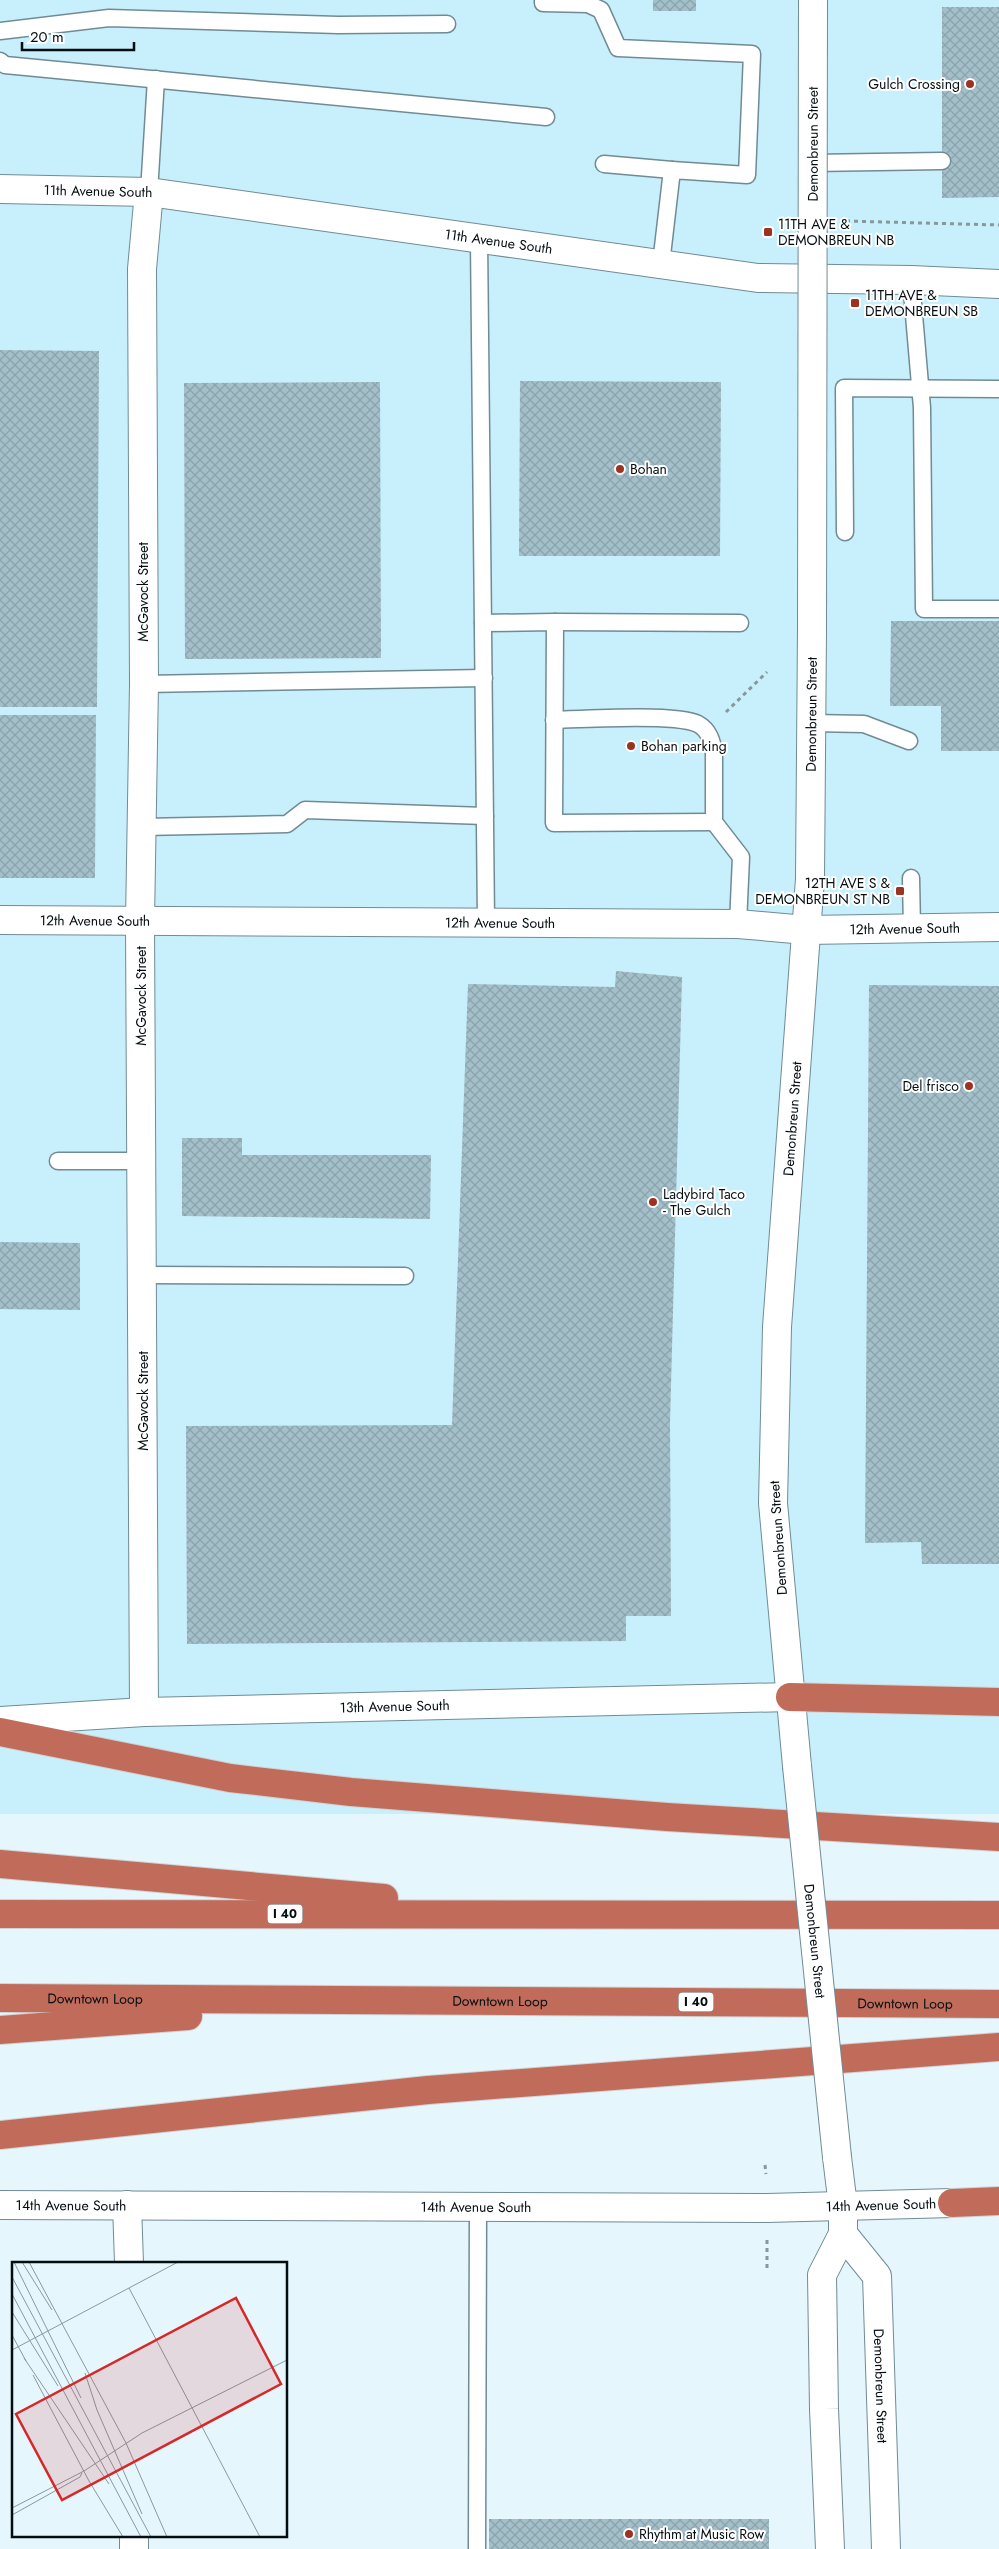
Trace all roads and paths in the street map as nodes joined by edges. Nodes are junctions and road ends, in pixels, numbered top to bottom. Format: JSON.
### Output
{"nodes":[{"id":1,"x":542,"y":0,"type":"edge"},
{"id":2,"x":813,"y":0,"type":"edge"},
{"id":3,"x":447,"y":24,"type":"dead end"},
{"id":4,"x":0,"y":31,"type":"edge"},
{"id":5,"x":0,"y":61,"type":"edge"},
{"id":6,"x":156,"y":79,"type":"junction"},
{"id":7,"x":546,"y":117,"type":"dead end"},
{"id":8,"x":942,"y":161,"type":"dead end"},
{"id":9,"x":604,"y":164,"type":"dead end"},
{"id":10,"x":812,"y":164,"type":"junction"},
{"id":11,"x":672,"y":170,"type":"junction"},
{"id":12,"x":0,"y":189,"type":"edge"},
{"id":13,"x":149,"y":192,"type":"junction"},
{"id":14,"x":813,"y":220,"type":"junction"},
{"id":15,"x":999,"y":225,"type":"edge"},
{"id":16,"x":479,"y":238,"type":"junction"},
{"id":17,"x":661,"y":264,"type":"junction"},
{"id":18,"x":911,"y":280,"type":"junction"},
{"id":19,"x":999,"y":284,"type":"edge"},
{"id":20,"x":920,"y":389,"type":"junction"},
{"id":21,"x":999,"y":389,"type":"edge"},
{"id":22,"x":845,"y":532,"type":"dead end"},
{"id":23,"x":999,"y":609,"type":"edge"},
{"id":24,"x":555,"y":622,"type":"junction"},
{"id":25,"x":483,"y":623,"type":"junction"},
{"id":26,"x":740,"y":623,"type":"dead end"},
{"id":27,"x":767,"y":672,"type":"dead end"},
{"id":28,"x":484,"y":678,"type":"junction"},
{"id":29,"x":144,"y":684,"type":"junction"},
{"id":30,"x":554,"y":720,"type":"junction"},
{"id":31,"x":812,"y":723,"type":"junction"},
{"id":32,"x":707,"y":731,"type":"junction"},
{"id":33,"x":909,"y":741,"type":"dead end"},
{"id":34,"x":485,"y":816,"type":"junction"},
{"id":35,"x":714,"y":822,"type":"junction"},
{"id":36,"x":142,"y":827,"type":"junction"},
{"id":37,"x":911,"y":878,"type":"dead end"},
{"id":38,"x":0,"y":920,"type":"edge"},
{"id":39,"x":140,"y":921,"type":"junction"},
{"id":40,"x":486,"y":922,"type":"junction"},
{"id":41,"x":738,"y":924,"type":"junction"},
{"id":42,"x":999,"y":927,"type":"edge"},
{"id":43,"x":912,"y":929,"type":"junction"},
{"id":44,"x":806,"y":930,"type":"junction"},
{"id":45,"x":58,"y":1160,"type":"dead end"},
{"id":46,"x":142,"y":1161,"type":"junction"},
{"id":47,"x":143,"y":1275,"type":"junction"},
{"id":48,"x":405,"y":1276,"type":"dead end"},
{"id":49,"x":790,"y":1697,"type":"junction"},
{"id":50,"x":999,"y":1702,"type":"edge"},
{"id":51,"x":144,"y":1712,"type":"junction"},
{"id":52,"x":0,"y":1720,"type":"edge"},
{"id":53,"x":0,"y":1732,"type":"edge"},
{"id":54,"x":999,"y":1837,"type":"edge"},
{"id":55,"x":0,"y":1864,"type":"edge"},
{"id":56,"x":0,"y":1914,"type":"edge"},
{"id":57,"x":570,"y":1914,"type":"junction"},
{"id":58,"x":999,"y":1915,"type":"edge"},
{"id":59,"x":0,"y":1998,"type":"edge"},
{"id":60,"x":393,"y":2000,"type":"junction"},
{"id":61,"x":999,"y":2004,"type":"edge"},
{"id":62,"x":0,"y":2030,"type":"edge"},
{"id":63,"x":999,"y":2047,"type":"edge"},
{"id":64,"x":0,"y":2135,"type":"edge"},
{"id":65,"x":999,"y":2201,"type":"edge"},
{"id":66,"x":952,"y":2204,"type":"junction"},
{"id":67,"x":0,"y":2205,"type":"edge"},
{"id":68,"x":127,"y":2205,"type":"junction"},
{"id":69,"x":843,"y":2206,"type":"junction"},
{"id":70,"x":478,"y":2207,"type":"junction"},
{"id":71,"x":999,"y":2216,"type":"edge"},
{"id":72,"x":843,"y":2234,"type":"junction"},
{"id":73,"x":129,"y":2262,"type":"edge"},
{"id":74,"x":134,"y":2536,"type":"edge"},
{"id":75,"x":134,"y":2549,"type":"edge"},
{"id":76,"x":477,"y":2549,"type":"edge"},
{"id":77,"x":830,"y":2549,"type":"edge"},
{"id":78,"x":886,"y":2549,"type":"edge"}],
"edges":[{"from":1,"to":11,"type":"lane"},
{"from":2,"to":10,"type":"main road","name":"Demonbreun Street","bridge":true},
{"from":3,"to":4,"type":"lane"},
{"from":5,"to":6,"type":"lane"},
{"from":6,"to":7,"type":"lane"},
{"from":6,"to":13,"type":"lane"},
{"from":8,"to":10,"type":"lane"},
{"from":9,"to":11,"type":"lane"},
{"from":10,"to":14,"type":"main road","name":"Demonbreun Street","bridge":true},
{"from":11,"to":17,"type":"lane"},
{"from":12,"to":13,"type":"main road","name":"11th Avenue South"},
{"from":13,"to":16,"type":"main road","name":"11th Avenue South"},
{"from":13,"to":29,"type":"main road","name":"McGavock Street"},
{"from":14,"to":15,"type":"path"},
{"from":14,"to":31,"type":"main road","name":"Demonbreun Street","bridge":true},
{"from":16,"to":17,"type":"main road","name":"11th Avenue South"},
{"from":16,"to":25,"type":"lane"},
{"from":17,"to":18,"type":"main road","name":"11th Avenue South"},
{"from":18,"to":19,"type":"main road","name":"11th Avenue South"},
{"from":18,"to":20,"type":"lane"},
{"from":20,"to":21,"type":"lane"},
{"from":20,"to":22,"type":"lane"},
{"from":20,"to":23,"type":"lane"},
{"from":24,"to":25,"type":"lane"},
{"from":24,"to":26,"type":"lane"},
{"from":24,"to":30,"type":"lane"},
{"from":25,"to":28,"type":"lane"},
{"from":27,"to":32,"type":"path"},
{"from":28,"to":29,"type":"lane"},
{"from":28,"to":34,"type":"lane"},
{"from":29,"to":36,"type":"main road","name":"McGavock Street"},
{"from":30,"to":32,"type":"lane"},
{"from":30,"to":35,"type":"lane"},
{"from":31,"to":33,"type":"lane"},
{"from":31,"to":44,"type":"main road","name":"Demonbreun Street"},
{"from":32,"to":35,"type":"lane"},
{"from":34,"to":36,"type":"lane"},
{"from":34,"to":40,"type":"lane"},
{"from":35,"to":41,"type":"lane"},
{"from":36,"to":39,"type":"main road","name":"McGavock Street"},
{"from":37,"to":43,"type":"lane"},
{"from":38,"to":39,"type":"main road","name":"12th Avenue South"},
{"from":39,"to":40,"type":"main road","name":"12th Avenue South"},
{"from":39,"to":46,"type":"main road","name":"McGavock Street"},
{"from":40,"to":41,"type":"main road","name":"12th Avenue South"},
{"from":41,"to":44,"type":"main road","name":"12th Avenue South"},
{"from":42,"to":43,"type":"main road","name":"12th Avenue South"},
{"from":43,"to":44,"type":"main road","name":"12th Avenue South"},
{"from":44,"to":49,"type":"main road","name":"Demonbreun Street"},
{"from":45,"to":46,"type":"lane"},
{"from":46,"to":47,"type":"main road","name":"McGavock Street"},
{"from":47,"to":48,"type":"lane"},
{"from":47,"to":51,"type":"main road","name":"McGavock Street"},
{"from":49,"to":50,"type":"highway"},
{"from":49,"to":51,"type":"main road","name":"13th Avenue South"},
{"from":49,"to":69,"type":"main road","name":"Demonbreun Street","bridge":true},
{"from":51,"to":52,"type":"main road","name":"13th Avenue South"},
{"from":53,"to":54,"type":"highway"},
{"from":55,"to":57,"type":"highway"},
{"from":56,"to":57,"type":"highway","number":"I 40"},
{"from":57,"to":58,"type":"highway","number":"I 40"},
{"from":59,"to":60,"type":"highway","name":"Downtown Loop","number":"I 40"},
{"from":60,"to":61,"type":"highway","name":"Downtown Loop","number":"I 40"},
{"from":60,"to":62,"type":"highway"},
{"from":63,"to":64,"type":"highway"},
{"from":65,"to":66,"type":"highway"},
{"from":66,"to":69,"type":"main road","name":"14th Avenue South"},
{"from":66,"to":71,"type":"main road","name":"14th Avenue South"},
{"from":67,"to":68,"type":"main road","name":"14th Avenue South"},
{"from":68,"to":70,"type":"main road","name":"14th Avenue South"},
{"from":68,"to":73,"type":"main road"},
{"from":69,"to":70,"type":"main road","name":"14th Avenue South"},
{"from":69,"to":72,"type":"main road","name":"Demonbreun Street"},
{"from":70,"to":76,"type":"lane"},
{"from":72,"to":77,"type":"main road","name":"Demonbreun Street"},
{"from":72,"to":78,"type":"main road","name":"Demonbreun Street"},
{"from":74,"to":75,"type":"main road"}]}
